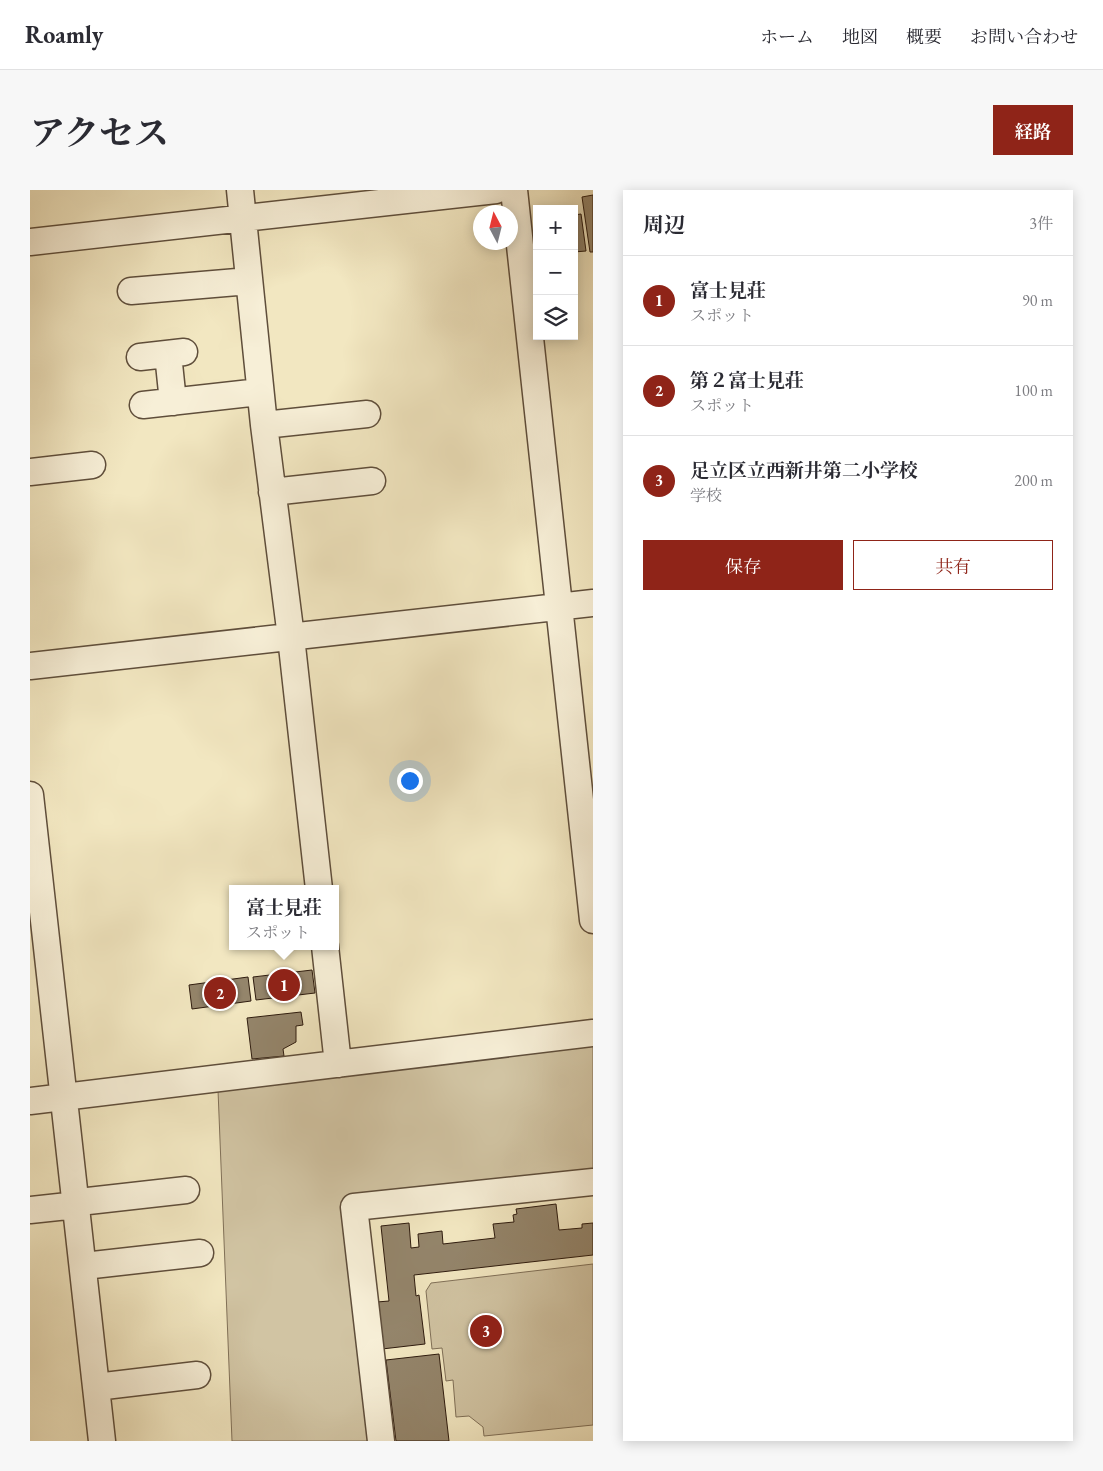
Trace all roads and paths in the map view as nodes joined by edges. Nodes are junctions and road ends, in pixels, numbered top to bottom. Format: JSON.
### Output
{"nodes":[{"id":1,"x":240,"y":190,"type":"edge"},
{"id":2,"x":496,"y":190,"type":"edge"},
{"id":3,"x":514,"y":190,"type":"edge"},
{"id":4,"x":453,"y":192,"type":"edge"},
{"id":5,"x":243,"y":219,"type":"junction"},
{"id":6,"x":30,"y":242,"type":"edge"},
{"id":7,"x":249,"y":281,"type":"junction"},
{"id":8,"x":132,"y":291,"type":"dead end"},
{"id":9,"x":140,"y":357,"type":"dead end"},
{"id":10,"x":260,"y":392,"type":"junction"},
{"id":11,"x":173,"y":402,"type":"junction"},
{"id":12,"x":143,"y":405,"type":"dead end"},
{"id":13,"x":367,"y":414,"type":"dead end"},
{"id":14,"x":264,"y":425,"type":"junction"},
{"id":15,"x":92,"y":465,"type":"dead end"},
{"id":16,"x":30,"y":472,"type":"edge"},
{"id":17,"x":372,"y":481,"type":"dead end"},
{"id":18,"x":272,"y":492,"type":"junction"},
{"id":19,"x":593,"y":603,"type":"edge"},
{"id":20,"x":559,"y":607,"type":"junction"},
{"id":21,"x":291,"y":637,"type":"junction"},
{"id":22,"x":30,"y":666,"type":"edge"},
{"id":23,"x":30,"y":795,"type":"edge"},
{"id":24,"x":586,"y":805,"type":"edge"},
{"id":25,"x":590,"y":865,"type":"edge"},
{"id":26,"x":319,"y":885,"type":"edge"},
{"id":27,"x":593,"y":920,"type":"edge"},
{"id":28,"x":325,"y":950,"type":"edge"},
{"id":29,"x":41,"y":986,"type":"edge"},
{"id":30,"x":593,"y":1034,"type":"edge"},
{"id":31,"x":338,"y":1064,"type":"junction"},
{"id":32,"x":65,"y":1097,"type":"junction"},
{"id":33,"x":30,"y":1101,"type":"edge"},
{"id":34,"x":593,"y":1182,"type":"edge"},
{"id":35,"x":186,"y":1190,"type":"dead end"},
{"id":36,"x":77,"y":1206,"type":"junction"},
{"id":37,"x":30,"y":1210,"type":"edge"},
{"id":38,"x":200,"y":1253,"type":"dead end"},
{"id":39,"x":84,"y":1266,"type":"junction"},
{"id":40,"x":197,"y":1375,"type":"dead end"},
{"id":41,"x":96,"y":1386,"type":"junction"},
{"id":42,"x":102,"y":1441,"type":"edge"},
{"id":43,"x":381,"y":1441,"type":"edge"}],
"edges":[{"from":1,"to":5,"type":"street"},
{"from":2,"to":4,"type":"street"},
{"from":3,"to":20,"type":"street"},
{"from":4,"to":5,"type":"street"},
{"from":5,"to":6,"type":"street"},
{"from":5,"to":7,"type":"street"},
{"from":7,"to":8,"type":"street"},
{"from":7,"to":10,"type":"street"},
{"from":9,"to":11,"type":"street"},
{"from":10,"to":11,"type":"street"},
{"from":10,"to":14,"type":"street"},
{"from":11,"to":12,"type":"street"},
{"from":13,"to":14,"type":"street"},
{"from":14,"to":18,"type":"street"},
{"from":15,"to":16,"type":"street"},
{"from":17,"to":18,"type":"street"},
{"from":18,"to":21,"type":"street"},
{"from":19,"to":20,"type":"street"},
{"from":20,"to":21,"type":"street"},
{"from":20,"to":24,"type":"street"},
{"from":21,"to":22,"type":"street"},
{"from":21,"to":26,"type":"street"},
{"from":23,"to":29,"type":"street"},
{"from":24,"to":25,"type":"street"},
{"from":25,"to":27,"type":"street"},
{"from":28,"to":31,"type":"street"},
{"from":29,"to":32,"type":"street"},
{"from":30,"to":31,"type":"street"},
{"from":31,"to":32,"type":"street"},
{"from":32,"to":33,"type":"street"},
{"from":32,"to":36,"type":"street"},
{"from":34,"to":43,"type":"street"},
{"from":35,"to":36,"type":"street"},
{"from":36,"to":37,"type":"street"},
{"from":36,"to":39,"type":"street"},
{"from":38,"to":39,"type":"street"},
{"from":39,"to":41,"type":"street"},
{"from":40,"to":41,"type":"street"},
{"from":41,"to":42,"type":"street"}]}
